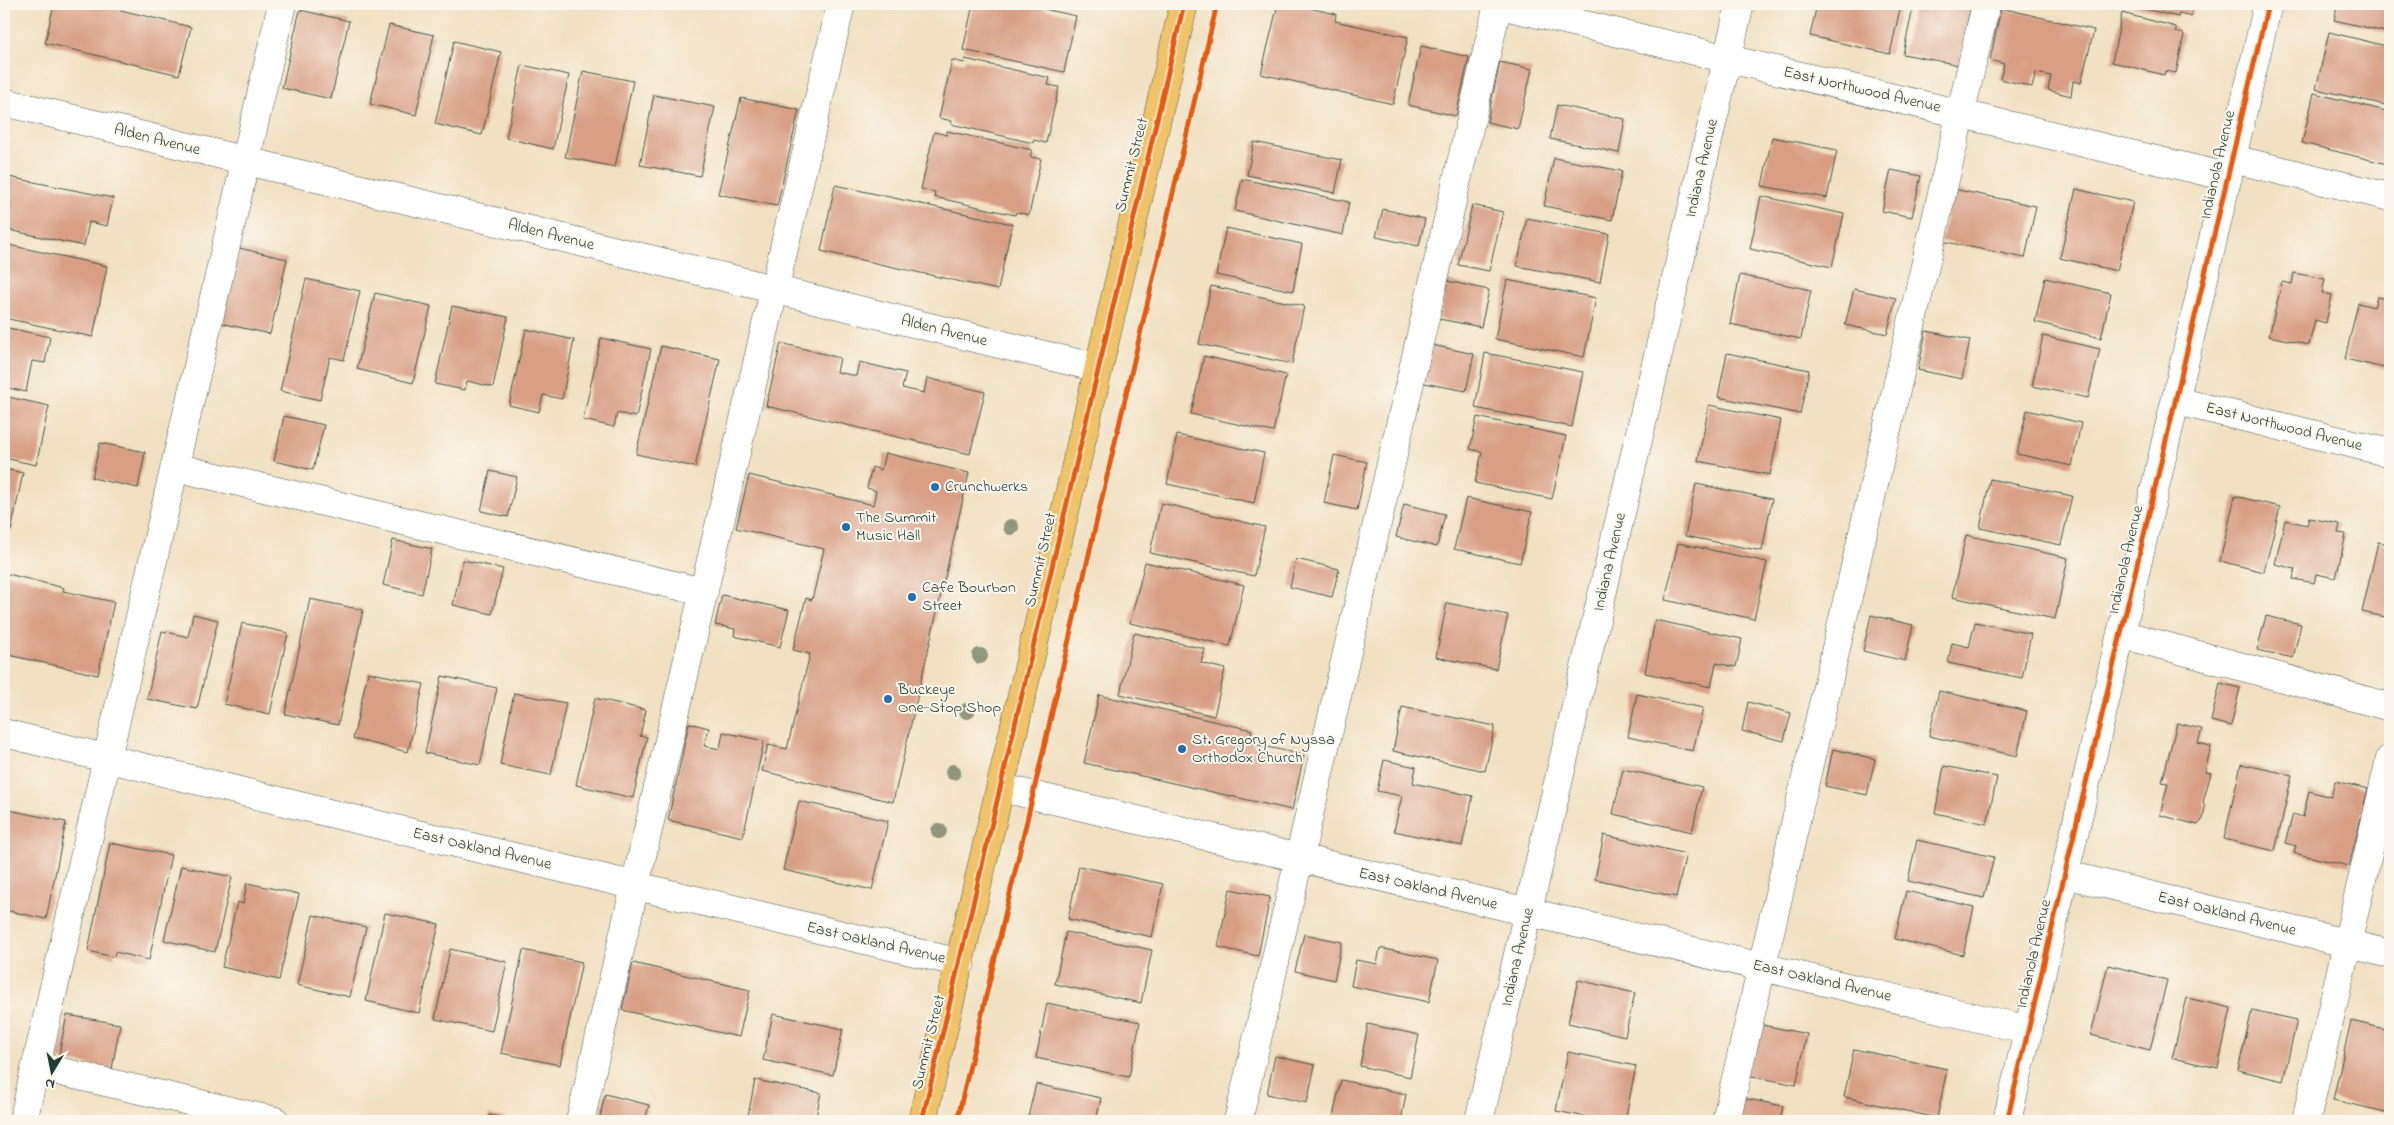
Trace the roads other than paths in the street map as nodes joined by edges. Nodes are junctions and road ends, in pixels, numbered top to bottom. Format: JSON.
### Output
{"nodes":[{"id":1,"x":282,"y":4,"type":"edge"},
{"id":2,"x":841,"y":4,"type":"edge"},
{"id":3,"x":1184,"y":4,"type":"edge"},
{"id":4,"x":1497,"y":4,"type":"edge"},
{"id":5,"x":1740,"y":4,"type":"edge"},
{"id":6,"x":1986,"y":4,"type":"edge"},
{"id":7,"x":2268,"y":4,"type":"edge"},
{"id":8,"x":1728,"y":59,"type":"junction"},
{"id":9,"x":4,"y":102,"type":"edge"},
{"id":10,"x":1960,"y":114,"type":"junction"},
{"id":11,"x":246,"y":161,"type":"junction"},
{"id":12,"x":2230,"y":168,"type":"junction"},
{"id":13,"x":2390,"y":197,"type":"edge"},
{"id":14,"x":774,"y":290,"type":"junction"},
{"id":15,"x":1098,"y":368,"type":"junction"},
{"id":16,"x":2177,"y":401,"type":"junction"},
{"id":17,"x":2390,"y":453,"type":"edge"},
{"id":18,"x":175,"y":467,"type":"junction"},
{"id":19,"x":704,"y":592,"type":"junction"},
{"id":20,"x":2121,"y":634,"type":"junction"},
{"id":21,"x":2390,"y":707,"type":"edge"},
{"id":22,"x":4,"y":733,"type":"edge"},
{"id":23,"x":108,"y":758,"type":"junction"},
{"id":24,"x":2390,"y":759,"type":"edge"},
{"id":25,"x":1002,"y":788,"type":"junction"},
{"id":26,"x":1299,"y":858,"type":"junction"},
{"id":27,"x":2064,"y":874,"type":"junction"},
{"id":28,"x":635,"y":886,"type":"junction"},
{"id":29,"x":1528,"y":912,"type":"junction"},
{"id":30,"x":2347,"y":943,"type":"junction"},
{"id":31,"x":2390,"y":954,"type":"edge"},
{"id":32,"x":960,"y":963,"type":"junction"},
{"id":33,"x":1762,"y":967,"type":"junction"},
{"id":34,"x":2029,"y":1030,"type":"junction"},
{"id":35,"x":36,"y":1066,"type":"junction"},
{"id":36,"x":23,"y":1121,"type":"edge"},
{"id":37,"x":276,"y":1121,"type":"edge"},
{"id":38,"x":580,"y":1121,"type":"edge"},
{"id":39,"x":922,"y":1121,"type":"edge"},
{"id":40,"x":1238,"y":1121,"type":"edge"},
{"id":41,"x":1480,"y":1121,"type":"edge"},
{"id":42,"x":1726,"y":1121,"type":"edge"},
{"id":43,"x":2007,"y":1121,"type":"edge"},
{"id":44,"x":2306,"y":1121,"type":"edge"}],
"edges":[{"from":1,"to":11,"type":"street"},
{"from":2,"to":14,"type":"street"},
{"from":3,"to":15,"type":"main road","name":"Summit Street"},
{"from":4,"to":8,"type":"street","name":"East Northwood Avenue"},
{"from":4,"to":26,"type":"street"},
{"from":5,"to":8,"type":"street","name":"Indiana Avenue"},
{"from":6,"to":10,"type":"street"},
{"from":7,"to":12,"type":"street","name":"Indianola Avenue"},
{"from":8,"to":10,"type":"street","name":"East Northwood Avenue"},
{"from":8,"to":29,"type":"street","name":"Indiana Avenue"},
{"from":9,"to":11,"type":"street","name":"Alden Avenue"},
{"from":10,"to":12,"type":"street","name":"East Northwood Avenue"},
{"from":10,"to":33,"type":"street"},
{"from":11,"to":14,"type":"street","name":"Alden Avenue"},
{"from":11,"to":18,"type":"street"},
{"from":12,"to":13,"type":"street","name":"East Northwood Avenue"},
{"from":12,"to":16,"type":"street","name":"Indianola Avenue"},
{"from":14,"to":15,"type":"street","name":"Alden Avenue"},
{"from":14,"to":19,"type":"street"},
{"from":15,"to":25,"type":"main road","name":"Summit Street"},
{"from":16,"to":17,"type":"street","name":"East Northwood Avenue"},
{"from":16,"to":20,"type":"street","name":"Indianola Avenue"},
{"from":18,"to":19,"type":"street"},
{"from":18,"to":23,"type":"street"},
{"from":19,"to":28,"type":"street"},
{"from":20,"to":21,"type":"street"},
{"from":20,"to":27,"type":"street","name":"Indianola Avenue"},
{"from":22,"to":23,"type":"street","name":"East Oakland Avenue"},
{"from":23,"to":28,"type":"street","name":"East Oakland Avenue"},
{"from":23,"to":35,"type":"street"},
{"from":24,"to":30,"type":"street"},
{"from":25,"to":26,"type":"street","name":"East Oakland Avenue"},
{"from":25,"to":32,"type":"main road","name":"Summit Street"},
{"from":26,"to":29,"type":"street","name":"East Oakland Avenue"},
{"from":26,"to":40,"type":"street"},
{"from":27,"to":30,"type":"street","name":"East Oakland Avenue"},
{"from":27,"to":34,"type":"street","name":"Indianola Avenue"},
{"from":28,"to":32,"type":"street","name":"East Oakland Avenue"},
{"from":28,"to":38,"type":"street"},
{"from":29,"to":33,"type":"street","name":"East Oakland Avenue"},
{"from":29,"to":41,"type":"street","name":"Indiana Avenue"},
{"from":30,"to":31,"type":"street","name":"East Oakland Avenue"},
{"from":30,"to":44,"type":"street"},
{"from":32,"to":39,"type":"main road","name":"Summit Street"},
{"from":33,"to":34,"type":"street","name":"East Oakland Avenue"},
{"from":33,"to":42,"type":"street"},
{"from":34,"to":43,"type":"street","name":"Indianola Avenue"},
{"from":35,"to":36,"type":"street"},
{"from":35,"to":37,"type":"street"}]}
